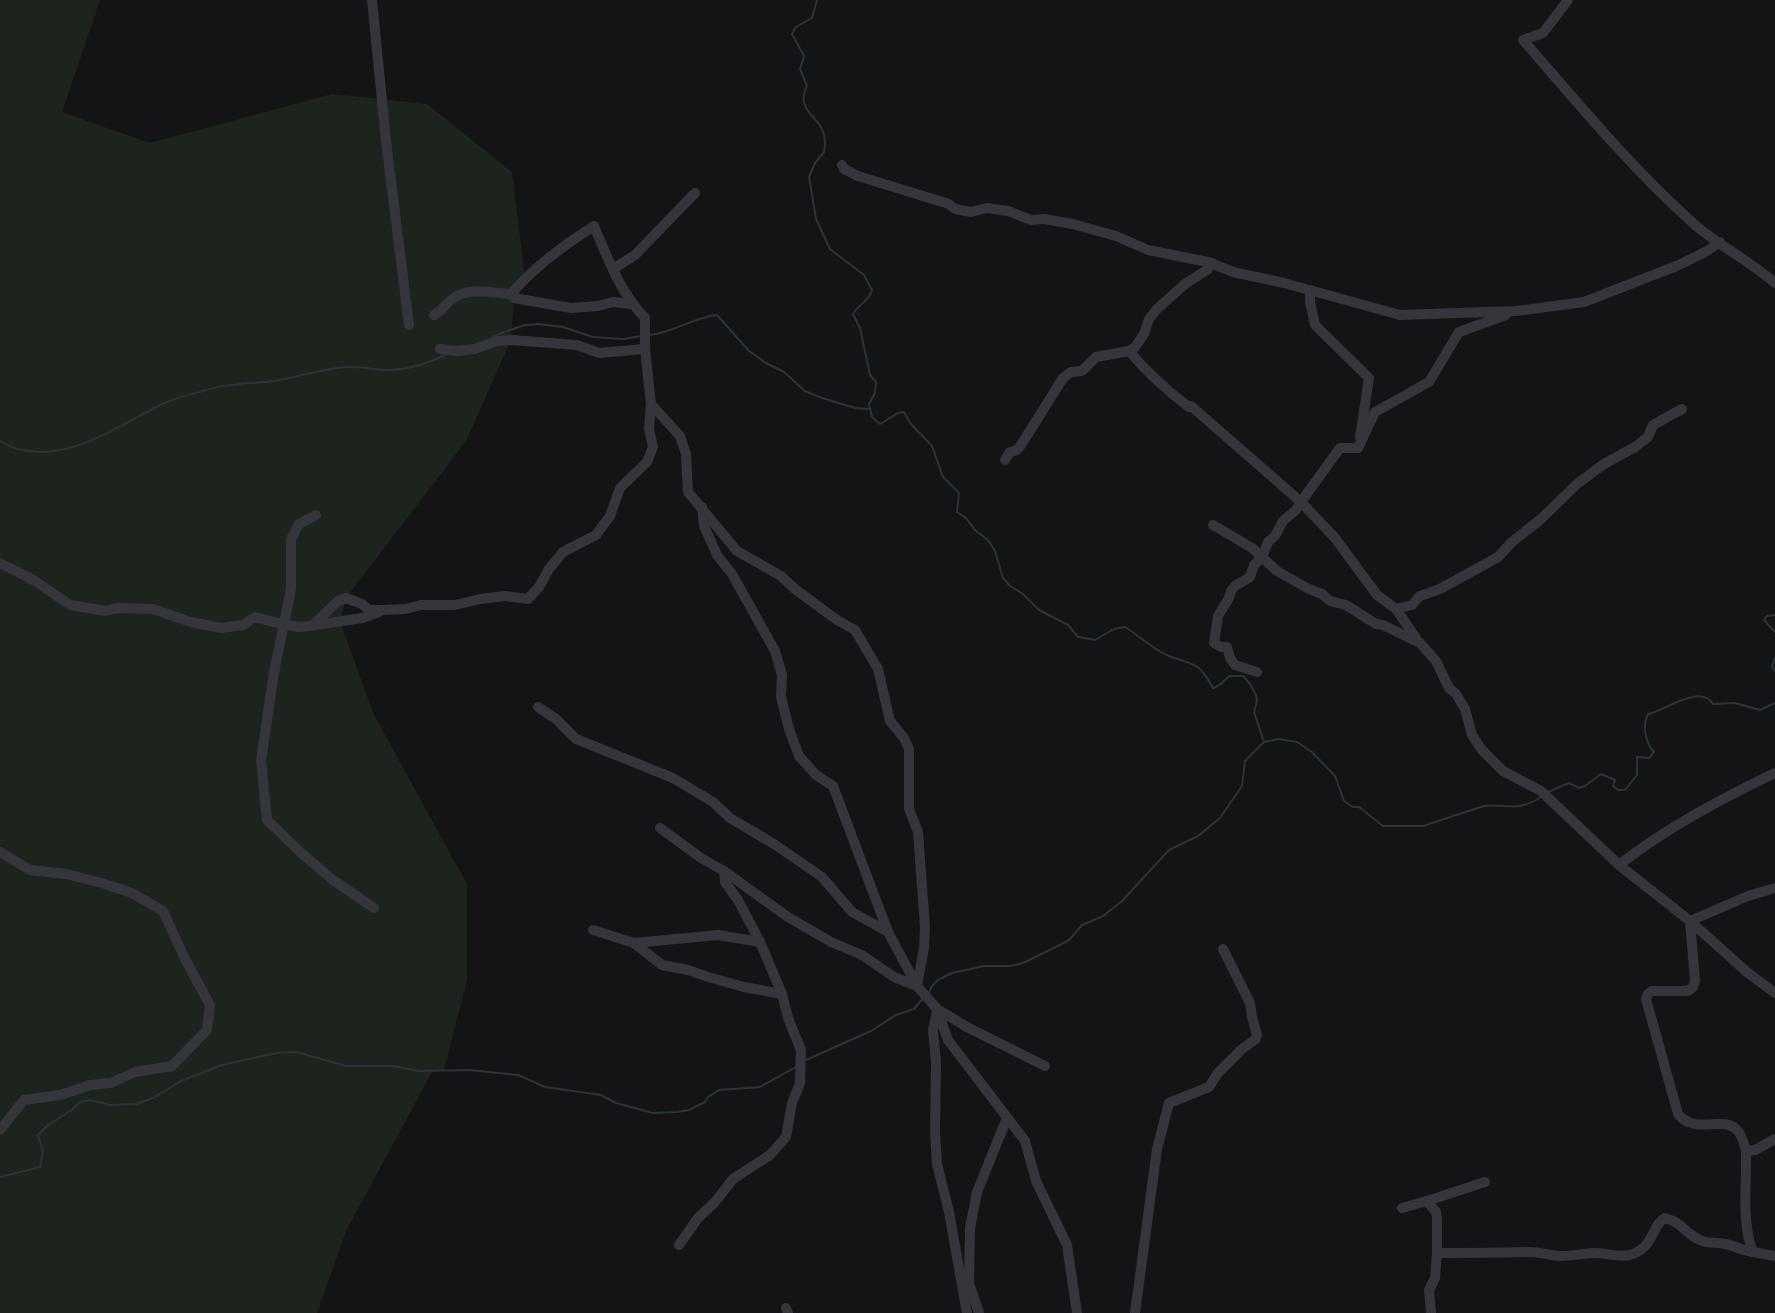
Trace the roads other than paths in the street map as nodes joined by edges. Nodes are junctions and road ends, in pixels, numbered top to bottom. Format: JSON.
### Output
{"nodes":[{"id":1,"x":372,"y":0,"type":"edge"},
{"id":2,"x":1568,"y":0,"type":"edge"},
{"id":3,"x":842,"y":165,"type":"dead end"},
{"id":4,"x":695,"y":193,"type":"dead end"},
{"id":5,"x":1720,"y":242,"type":"junction"},
{"id":6,"x":1212,"y":263,"type":"junction"},
{"id":7,"x":613,"y":269,"type":"junction"},
{"id":8,"x":1775,"y":283,"type":"edge"},
{"id":9,"x":1310,"y":290,"type":"junction"},
{"id":10,"x":511,"y":294,"type":"junction"},
{"id":11,"x":631,"y":304,"type":"junction"},
{"id":12,"x":1516,"y":311,"type":"junction"},
{"id":13,"x":434,"y":315,"type":"dead end"},
{"id":14,"x":409,"y":325,"type":"dead end"},
{"id":15,"x":440,"y":349,"type":"dead end"},
{"id":16,"x":645,"y":349,"type":"junction"},
{"id":17,"x":1129,"y":351,"type":"junction"},
{"id":18,"x":651,"y":404,"type":"junction"},
{"id":19,"x":1682,"y":409,"type":"dead end"},
{"id":20,"x":1358,"y":448,"type":"junction"},
{"id":21,"x":1005,"y":460,"type":"dead end"},
{"id":22,"x":1301,"y":502,"type":"junction"},
{"id":23,"x":702,"y":507,"type":"junction"},
{"id":24,"x":316,"y":514,"type":"dead end"},
{"id":25,"x":1213,"y":525,"type":"dead end"},
{"id":26,"x":1262,"y":558,"type":"junction"},
{"id":27,"x":0,"y":563,"type":"edge"},
{"id":28,"x":1396,"y":609,"type":"junction"},
{"id":29,"x":382,"y":610,"type":"junction"},
{"id":30,"x":284,"y":624,"type":"junction"},
{"id":31,"x":312,"y":626,"type":"junction"},
{"id":32,"x":1420,"y":643,"type":"junction"},
{"id":33,"x":1257,"y":672,"type":"dead end"},
{"id":34,"x":538,"y":707,"type":"dead end"},
{"id":35,"x":1775,"y":773,"type":"edge"},
{"id":36,"x":660,"y":828,"type":"dead end"},
{"id":37,"x":0,"y":852,"type":"edge"},
{"id":38,"x":1618,"y":865,"type":"junction"},
{"id":39,"x":724,"y":871,"type":"junction"},
{"id":40,"x":1775,"y":888,"type":"edge"},
{"id":41,"x":374,"y":908,"type":"dead end"},
{"id":42,"x":1689,"y":921,"type":"junction"},
{"id":43,"x":593,"y":930,"type":"dead end"},
{"id":44,"x":888,"y":932,"type":"junction"},
{"id":45,"x":760,"y":942,"type":"junction"},
{"id":46,"x":634,"y":944,"type":"junction"},
{"id":47,"x":1223,"y":949,"type":"dead end"},
{"id":48,"x":917,"y":986,"type":"junction"},
{"id":49,"x":1775,"y":993,"type":"edge"},
{"id":50,"x":782,"y":994,"type":"junction"},
{"id":51,"x":937,"y":1009,"type":"junction"},
{"id":52,"x":1045,"y":1066,"type":"dead end"},
{"id":53,"x":1007,"y":1118,"type":"junction"},
{"id":54,"x":0,"y":1130,"type":"edge"},
{"id":55,"x":1775,"y":1139,"type":"edge"},
{"id":56,"x":1746,"y":1151,"type":"junction"},
{"id":57,"x":1485,"y":1182,"type":"dead end"},
{"id":58,"x":1427,"y":1201,"type":"junction"},
{"id":59,"x":1402,"y":1208,"type":"dead end"},
{"id":60,"x":679,"y":1245,"type":"dead end"},
{"id":61,"x":1753,"y":1252,"type":"junction"},
{"id":62,"x":1437,"y":1253,"type":"junction"},
{"id":63,"x":1775,"y":1256,"type":"edge"},
{"id":64,"x":968,"y":1313,"type":"edge"},
{"id":65,"x":979,"y":1313,"type":"edge"},
{"id":66,"x":1077,"y":1313,"type":"edge"},
{"id":67,"x":1135,"y":1313,"type":"edge"},
{"id":68,"x":1431,"y":1313,"type":"edge"}],
"edges":[{"from":1,"to":14,"type":"street"},
{"from":2,"to":5,"type":"street"},
{"from":3,"to":6,"type":"street"},
{"from":4,"to":7,"type":"street"},
{"from":5,"to":8,"type":"street"},
{"from":5,"to":12,"type":"street"},
{"from":6,"to":9,"type":"street"},
{"from":6,"to":17,"type":"street"},
{"from":7,"to":10,"type":"street"},
{"from":7,"to":11,"type":"street"},
{"from":9,"to":12,"type":"street"},
{"from":9,"to":20,"type":"street"},
{"from":10,"to":11,"type":"street"},
{"from":10,"to":13,"type":"street"},
{"from":11,"to":16,"type":"street"},
{"from":12,"to":20,"type":"street"},
{"from":15,"to":16,"type":"street"},
{"from":16,"to":18,"type":"street"},
{"from":17,"to":21,"type":"street"},
{"from":17,"to":22,"type":"street"},
{"from":18,"to":23,"type":"street"},
{"from":18,"to":29,"type":"street"},
{"from":19,"to":28,"type":"street"},
{"from":20,"to":22,"type":"street"},
{"from":22,"to":26,"type":"street"},
{"from":22,"to":28,"type":"street"},
{"from":23,"to":44,"type":"street"},
{"from":23,"to":48,"type":"street"},
{"from":24,"to":30,"type":"street"},
{"from":25,"to":26,"type":"street"},
{"from":26,"to":32,"type":"street"},
{"from":26,"to":33,"type":"street"},
{"from":27,"to":30,"type":"street"},
{"from":28,"to":32,"type":"street"},
{"from":29,"to":31,"type":"street"},
{"from":29,"to":31,"type":"street"},
{"from":30,"to":31,"type":"street"},
{"from":30,"to":41,"type":"street"},
{"from":32,"to":38,"type":"street"},
{"from":34,"to":44,"type":"street"},
{"from":35,"to":38,"type":"street"},
{"from":36,"to":39,"type":"street"},
{"from":37,"to":54,"type":"street"},
{"from":38,"to":42,"type":"street"},
{"from":39,"to":45,"type":"street"},
{"from":39,"to":48,"type":"street"},
{"from":40,"to":42,"type":"street"},
{"from":42,"to":49,"type":"street"},
{"from":42,"to":56,"type":"street"},
{"from":43,"to":46,"type":"street"},
{"from":44,"to":48,"type":"street"},
{"from":45,"to":46,"type":"street"},
{"from":45,"to":50,"type":"street"},
{"from":46,"to":50,"type":"street"},
{"from":47,"to":67,"type":"street"},
{"from":48,"to":51,"type":"street"},
{"from":50,"to":60,"type":"street"},
{"from":51,"to":52,"type":"street"},
{"from":51,"to":53,"type":"street"},
{"from":51,"to":64,"type":"street"},
{"from":53,"to":65,"type":"street"},
{"from":53,"to":66,"type":"street"},
{"from":55,"to":56,"type":"street"},
{"from":56,"to":61,"type":"street"},
{"from":57,"to":58,"type":"street"},
{"from":58,"to":59,"type":"street"},
{"from":58,"to":62,"type":"street"},
{"from":61,"to":62,"type":"street"},
{"from":61,"to":63,"type":"street"},
{"from":62,"to":68,"type":"street"}]}
